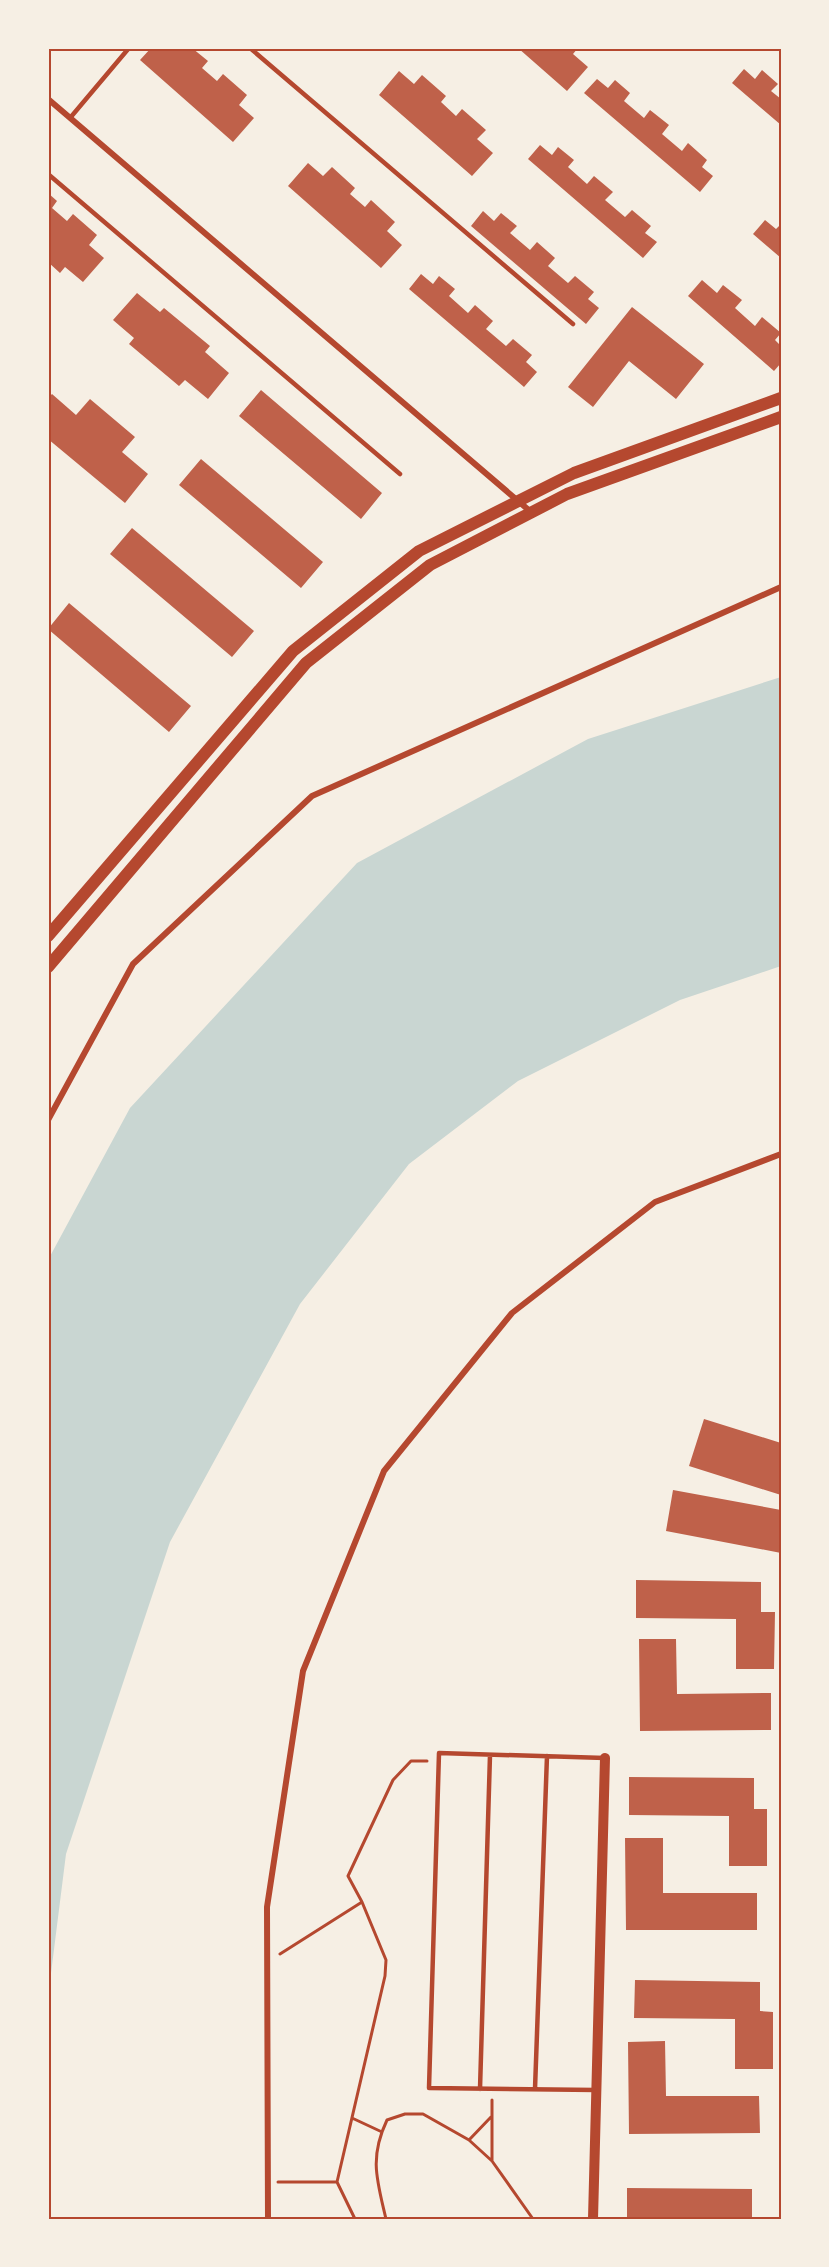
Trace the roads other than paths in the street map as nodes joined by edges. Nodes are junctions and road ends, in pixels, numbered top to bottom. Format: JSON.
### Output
{"nodes":[{"id":1,"x":129,"y":48,"type":"edge"},
{"id":2,"x":250,"y":48,"type":"edge"},
{"id":3,"x":48,"y":99,"type":"edge"},
{"id":4,"x":70,"y":118,"type":"junction"},
{"id":5,"x":48,"y":174,"type":"edge"},
{"id":6,"x":573,"y":324,"type":"dead end"},
{"id":7,"x":781,"y":398,"type":"edge"},
{"id":8,"x":781,"y":417,"type":"edge"},
{"id":9,"x":400,"y":474,"type":"dead end"},
{"id":10,"x":520,"y":500,"type":"junction"},
{"id":11,"x":532,"y":512,"type":"junction"},
{"id":12,"x":781,"y":587,"type":"edge"},
{"id":13,"x":48,"y":936,"type":"edge"},
{"id":14,"x":48,"y":967,"type":"edge"},
{"id":15,"x":48,"y":1120,"type":"edge"},
{"id":16,"x":781,"y":1154,"type":"edge"},
{"id":17,"x":490,"y":1755,"type":"junction"},
{"id":18,"x":547,"y":1756,"type":"junction"},
{"id":19,"x":605,"y":1758,"type":"joint"},
{"id":20,"x":480,"y":2089,"type":"junction"},
{"id":21,"x":535,"y":2089,"type":"junction"},
{"id":22,"x":596,"y":2090,"type":"junction"},
{"id":23,"x":268,"y":2219,"type":"edge"},
{"id":24,"x":593,"y":2219,"type":"edge"}],
"edges":[{"from":1,"to":4,"type":"lane"},
{"from":2,"to":6,"type":"lane"},
{"from":3,"to":4,"type":"street"},
{"from":4,"to":10,"type":"street"},
{"from":5,"to":9,"type":"lane"},
{"from":7,"to":10,"type":"main road"},
{"from":8,"to":11,"type":"main road"},
{"from":10,"to":11,"type":"street"},
{"from":10,"to":13,"type":"main road"},
{"from":11,"to":14,"type":"main road"},
{"from":12,"to":15,"type":"street"},
{"from":16,"to":23,"type":"street"},
{"from":17,"to":18,"type":"lane"},
{"from":17,"to":20,"type":"lane"},
{"from":17,"to":20,"type":"lane"},
{"from":18,"to":19,"type":"lane"},
{"from":18,"to":21,"type":"lane"},
{"from":19,"to":22,"type":"street"},
{"from":20,"to":21,"type":"lane"},
{"from":21,"to":22,"type":"lane"},
{"from":22,"to":24,"type":"street"}]}
